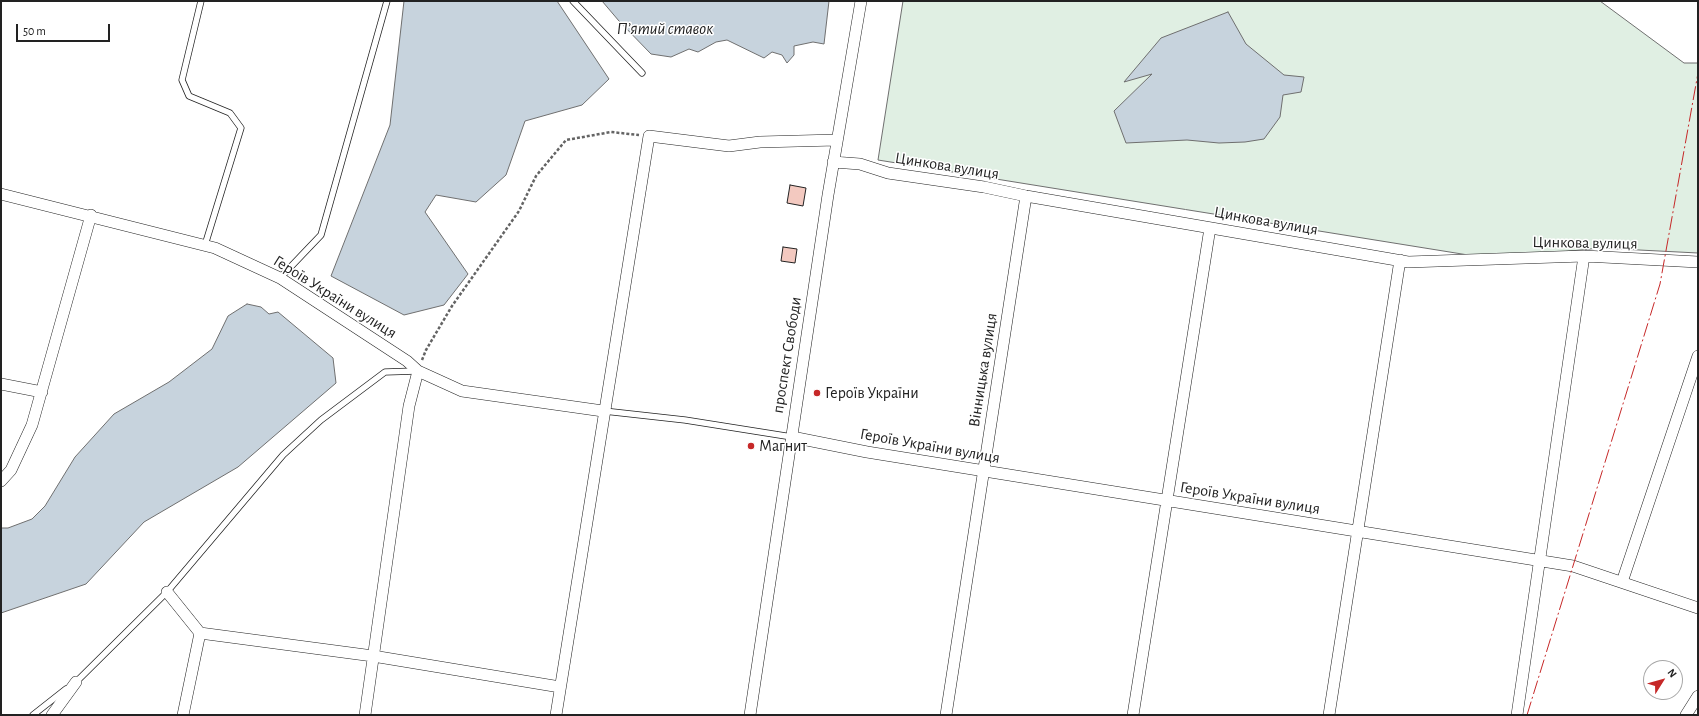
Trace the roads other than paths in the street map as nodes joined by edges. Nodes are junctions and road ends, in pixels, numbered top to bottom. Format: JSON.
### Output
{"nodes":[{"id":1,"x":201,"y":1,"type":"edge"},
{"id":2,"x":387,"y":1,"type":"edge"},
{"id":3,"x":573,"y":1,"type":"edge"},
{"id":4,"x":861,"y":1,"type":"edge"},
{"id":5,"x":642,"y":73,"type":"dead end"},
{"id":6,"x":836,"y":140,"type":"junction"},
{"id":7,"x":833,"y":162,"type":"junction"},
{"id":8,"x":1,"y":194,"type":"edge"},
{"id":9,"x":1026,"y":196,"type":"junction"},
{"id":10,"x":91,"y":215,"type":"junction"},
{"id":11,"x":1210,"y":228,"type":"junction"},
{"id":12,"x":205,"y":245,"type":"junction"},
{"id":13,"x":1584,"y":256,"type":"junction"},
{"id":14,"x":1400,"y":260,"type":"junction"},
{"id":15,"x":1698,"y":262,"type":"edge"},
{"id":16,"x":280,"y":278,"type":"junction"},
{"id":17,"x":1698,"y":356,"type":"edge"},
{"id":18,"x":418,"y":371,"type":"junction"},
{"id":19,"x":1,"y":384,"type":"edge"},
{"id":20,"x":42,"y":392,"type":"junction"},
{"id":21,"x":603,"y":411,"type":"junction"},
{"id":22,"x":792,"y":437,"type":"junction"},
{"id":23,"x":984,"y":471,"type":"junction"},
{"id":24,"x":1,"y":481,"type":"edge"},
{"id":25,"x":1167,"y":501,"type":"junction"},
{"id":26,"x":1358,"y":532,"type":"junction"},
{"id":27,"x":1539,"y":561,"type":"junction"},
{"id":28,"x":1622,"y":582,"type":"junction"},
{"id":29,"x":167,"y":592,"type":"junction"},
{"id":30,"x":1698,"y":608,"type":"edge"},
{"id":31,"x":200,"y":633,"type":"junction"},
{"id":32,"x":373,"y":656,"type":"junction"},
{"id":33,"x":76,"y":682,"type":"junction"},
{"id":34,"x":560,"y":687,"type":"junction"},
{"id":35,"x":1698,"y":696,"type":"edge"},
{"id":36,"x":33,"y":715,"type":"edge"},
{"id":37,"x":52,"y":715,"type":"edge"},
{"id":38,"x":184,"y":715,"type":"edge"},
{"id":39,"x":365,"y":715,"type":"edge"},
{"id":40,"x":556,"y":715,"type":"edge"},
{"id":41,"x":750,"y":715,"type":"edge"},
{"id":42,"x":946,"y":715,"type":"edge"},
{"id":43,"x":1133,"y":715,"type":"edge"},
{"id":44,"x":1329,"y":715,"type":"edge"},
{"id":45,"x":1517,"y":715,"type":"edge"},
{"id":46,"x":1686,"y":715,"type":"edge"}],
"edges":[{"from":1,"to":12,"type":"lane"},
{"from":2,"to":16,"type":"lane"},
{"from":3,"to":5,"type":"lane"},
{"from":4,"to":6,"type":"street","name":"проспект Свободи"},
{"from":6,"to":7,"type":"street","name":"проспект Свободи"},
{"from":6,"to":21,"type":"street"},
{"from":7,"to":9,"type":"street","name":"Цинкова вулиця"},
{"from":7,"to":22,"type":"street","name":"проспект Свободи"},
{"from":8,"to":10,"type":"street","name":"Героїв України вулиця"},
{"from":9,"to":11,"type":"street","name":"Цинкова вулиця"},
{"from":9,"to":23,"type":"street","name":"Вінницька вулиця"},
{"from":10,"to":12,"type":"street","name":"Героїв України вулиця"},
{"from":10,"to":20,"type":"street"},
{"from":11,"to":14,"type":"street","name":"Цинкова вулиця"},
{"from":11,"to":25,"type":"street"},
{"from":12,"to":16,"type":"street","name":"Героїв України вулиця"},
{"from":13,"to":14,"type":"street","name":"Цинкова вулиця"},
{"from":13,"to":15,"type":"street","name":"Цинкова вулиця"},
{"from":13,"to":27,"type":"street"},
{"from":14,"to":26,"type":"street"},
{"from":16,"to":18,"type":"street","name":"Героїв України вулиця"},
{"from":17,"to":28,"type":"street"},
{"from":18,"to":21,"type":"street","name":"Героїв України вулиця"},
{"from":18,"to":29,"type":"lane"},
{"from":18,"to":32,"type":"street"},
{"from":19,"to":20,"type":"street"},
{"from":20,"to":24,"type":"street"},
{"from":21,"to":22,"type":"lane"},
{"from":21,"to":34,"type":"street"},
{"from":22,"to":23,"type":"street","name":"Героїв України вулиця"},
{"from":22,"to":41,"type":"street","name":"проспект Свободи"},
{"from":23,"to":25,"type":"street","name":"Героїв України вулиця"},
{"from":23,"to":42,"type":"street","name":"Вінницька вулиця"},
{"from":25,"to":26,"type":"street","name":"Героїв України вулиця"},
{"from":25,"to":43,"type":"street"},
{"from":26,"to":27,"type":"street","name":"Героїв України вулиця"},
{"from":26,"to":44,"type":"street"},
{"from":27,"to":28,"type":"street","name":"Героїв України вулиця"},
{"from":27,"to":45,"type":"street"},
{"from":28,"to":30,"type":"street","name":"Героїв України вулиця"},
{"from":29,"to":31,"type":"street"},
{"from":29,"to":33,"type":"lane"},
{"from":31,"to":32,"type":"street"},
{"from":31,"to":38,"type":"street"},
{"from":32,"to":34,"type":"street"},
{"from":32,"to":39,"type":"street"},
{"from":33,"to":36,"type":"lane"},
{"from":33,"to":37,"type":"street"},
{"from":34,"to":40,"type":"street"},
{"from":35,"to":46,"type":"street"}]}
